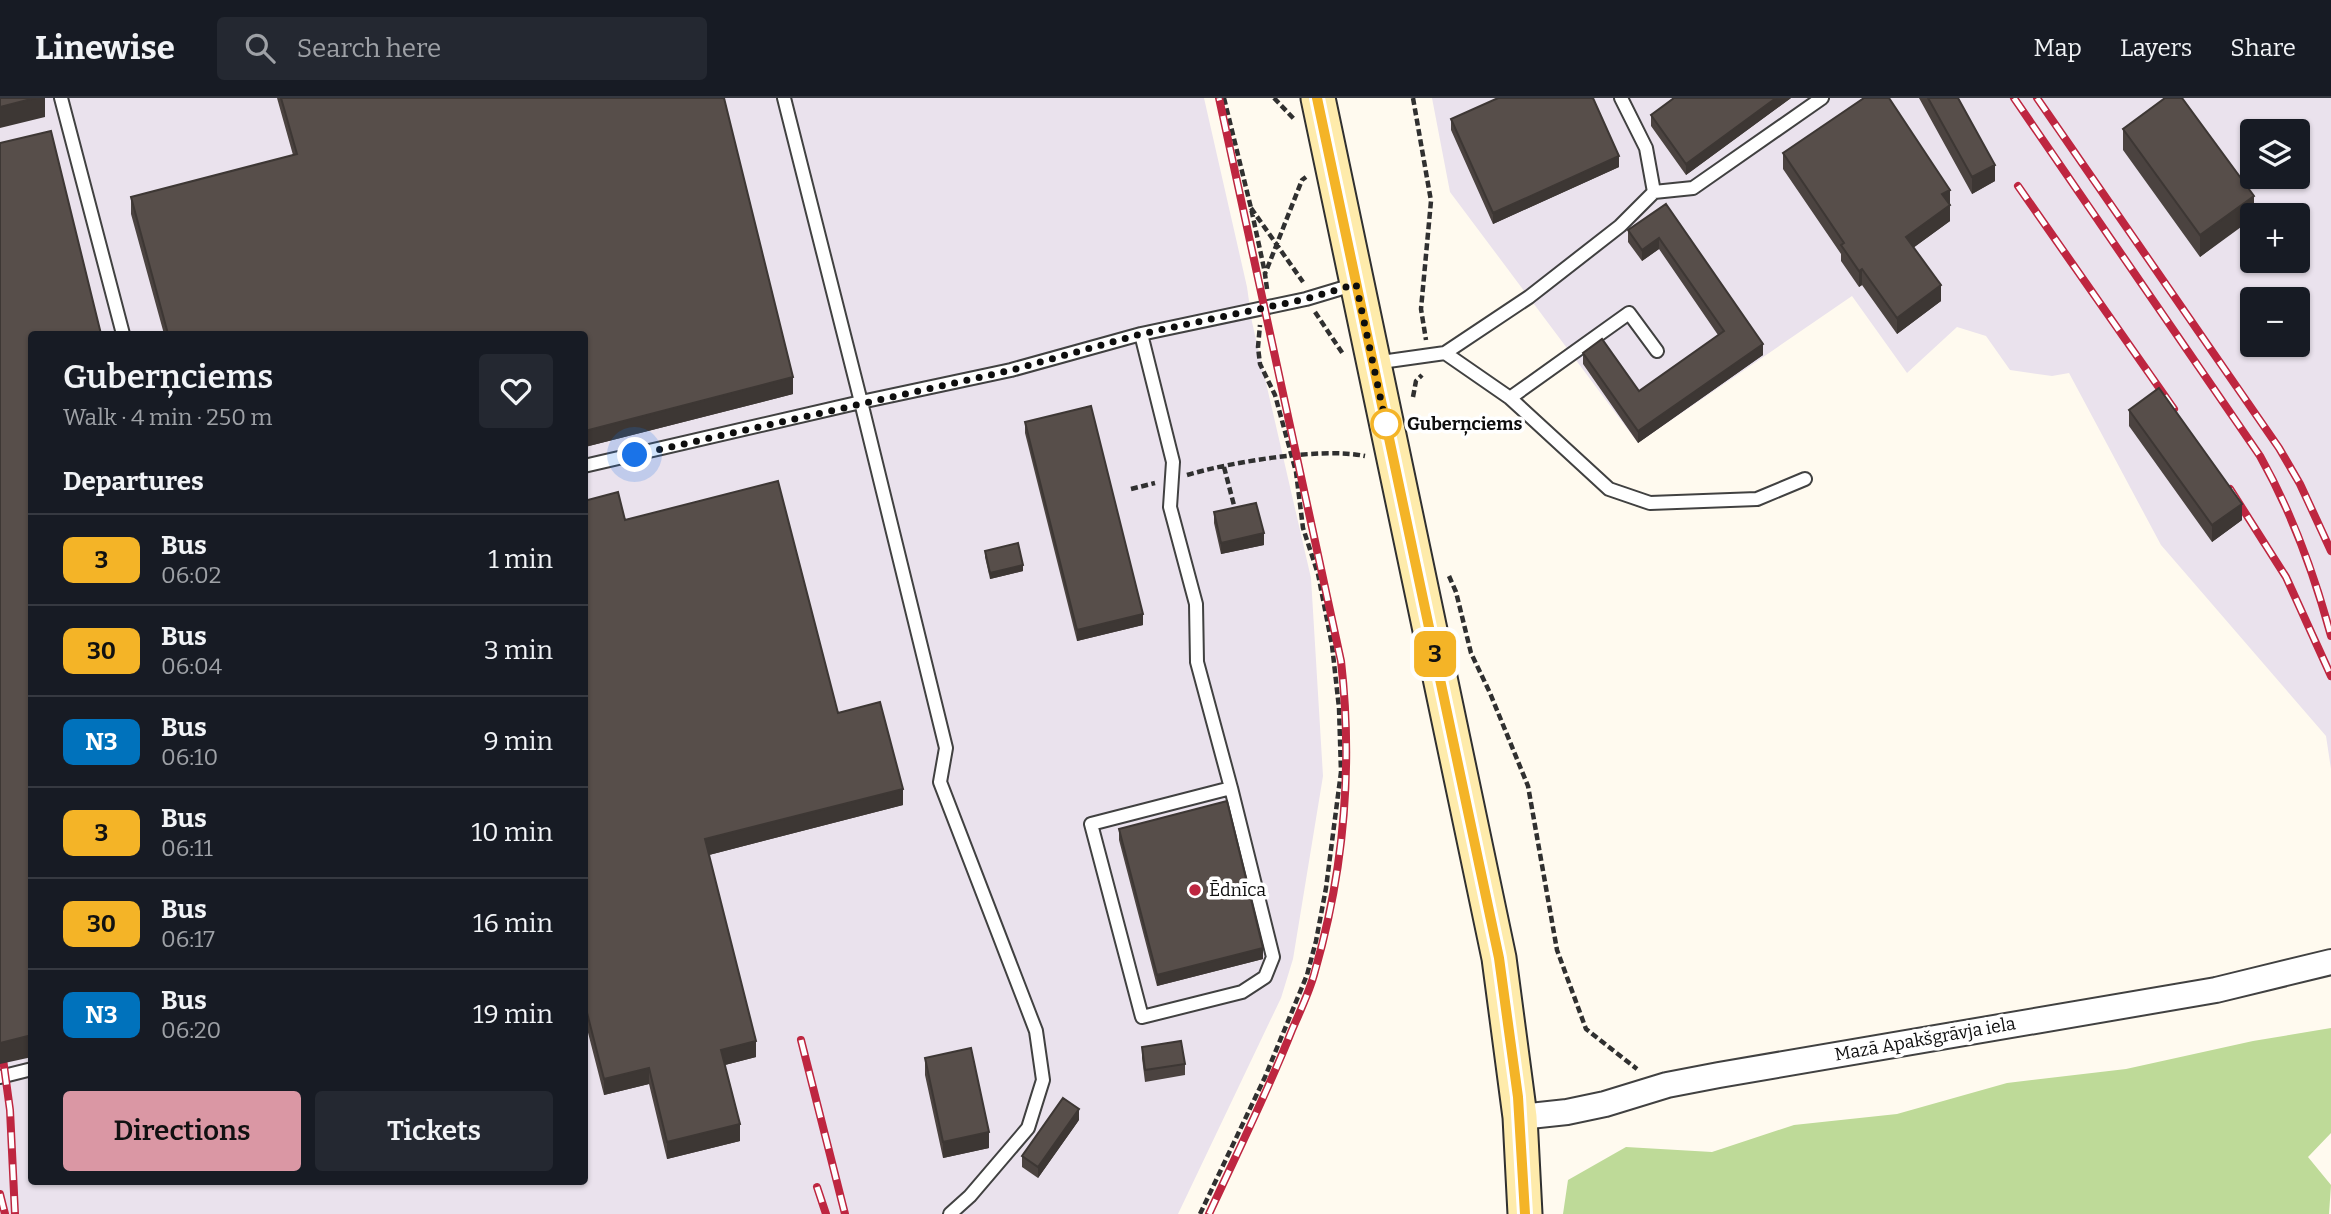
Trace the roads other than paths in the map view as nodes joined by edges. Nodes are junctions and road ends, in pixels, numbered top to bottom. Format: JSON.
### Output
{"nodes":[{"id":1,"x":61,"y":98,"type":"edge"},
{"id":2,"x":783,"y":98,"type":"edge"},
{"id":3,"x":1621,"y":98,"type":"edge"},
{"id":4,"x":1822,"y":98,"type":"edge"},
{"id":5,"x":1306,"y":109,"type":"edge"},
{"id":6,"x":1654,"y":192,"type":"junction"},
{"id":7,"x":1356,"y":284,"type":"junction"},
{"id":8,"x":121,"y":331,"type":"edge"},
{"id":9,"x":1141,"y":334,"type":"junction"},
{"id":10,"x":1657,"y":351,"type":"dead end"},
{"id":11,"x":1445,"y":353,"type":"junction"},
{"id":12,"x":1360,"y":361,"type":"junction"},
{"id":13,"x":1510,"y":398,"type":"junction"},
{"id":14,"x":861,"y":402,"type":"junction"},
{"id":15,"x":588,"y":465,"type":"edge"},
{"id":16,"x":1805,"y":480,"type":"dead end"},
{"id":17,"x":1231,"y":788,"type":"junction"},
{"id":18,"x":2331,"y":962,"type":"edge"},
{"id":19,"x":28,"y":1070,"type":"edge"},
{"id":20,"x":0,"y":1077,"type":"edge"},
{"id":21,"x":1520,"y":1117,"type":"junction"},
{"id":22,"x":950,"y":1214,"type":"edge"},
{"id":23,"x":1525,"y":1214,"type":"edge"}],
"edges":[{"from":1,"to":8,"type":"lane"},
{"from":2,"to":14,"type":"lane"},
{"from":3,"to":6,"type":"lane"},
{"from":4,"to":6,"type":"lane"},
{"from":5,"to":7,"type":"main road"},
{"from":6,"to":11,"type":"lane"},
{"from":7,"to":9,"type":"lane"},
{"from":7,"to":12,"type":"main road"},
{"from":9,"to":14,"type":"lane"},
{"from":9,"to":17,"type":"lane"},
{"from":10,"to":13,"type":"lane"},
{"from":11,"to":12,"type":"lane"},
{"from":11,"to":13,"type":"lane"},
{"from":12,"to":21,"type":"main road"},
{"from":13,"to":16,"type":"lane"},
{"from":14,"to":15,"type":"lane"},
{"from":14,"to":22,"type":"lane"},
{"from":17,"to":17,"type":"lane"},
{"from":18,"to":21,"type":"street","name":"Mazā Apakšgrāvja iela"},
{"from":19,"to":20,"type":"lane"},
{"from":21,"to":23,"type":"main road"}]}
